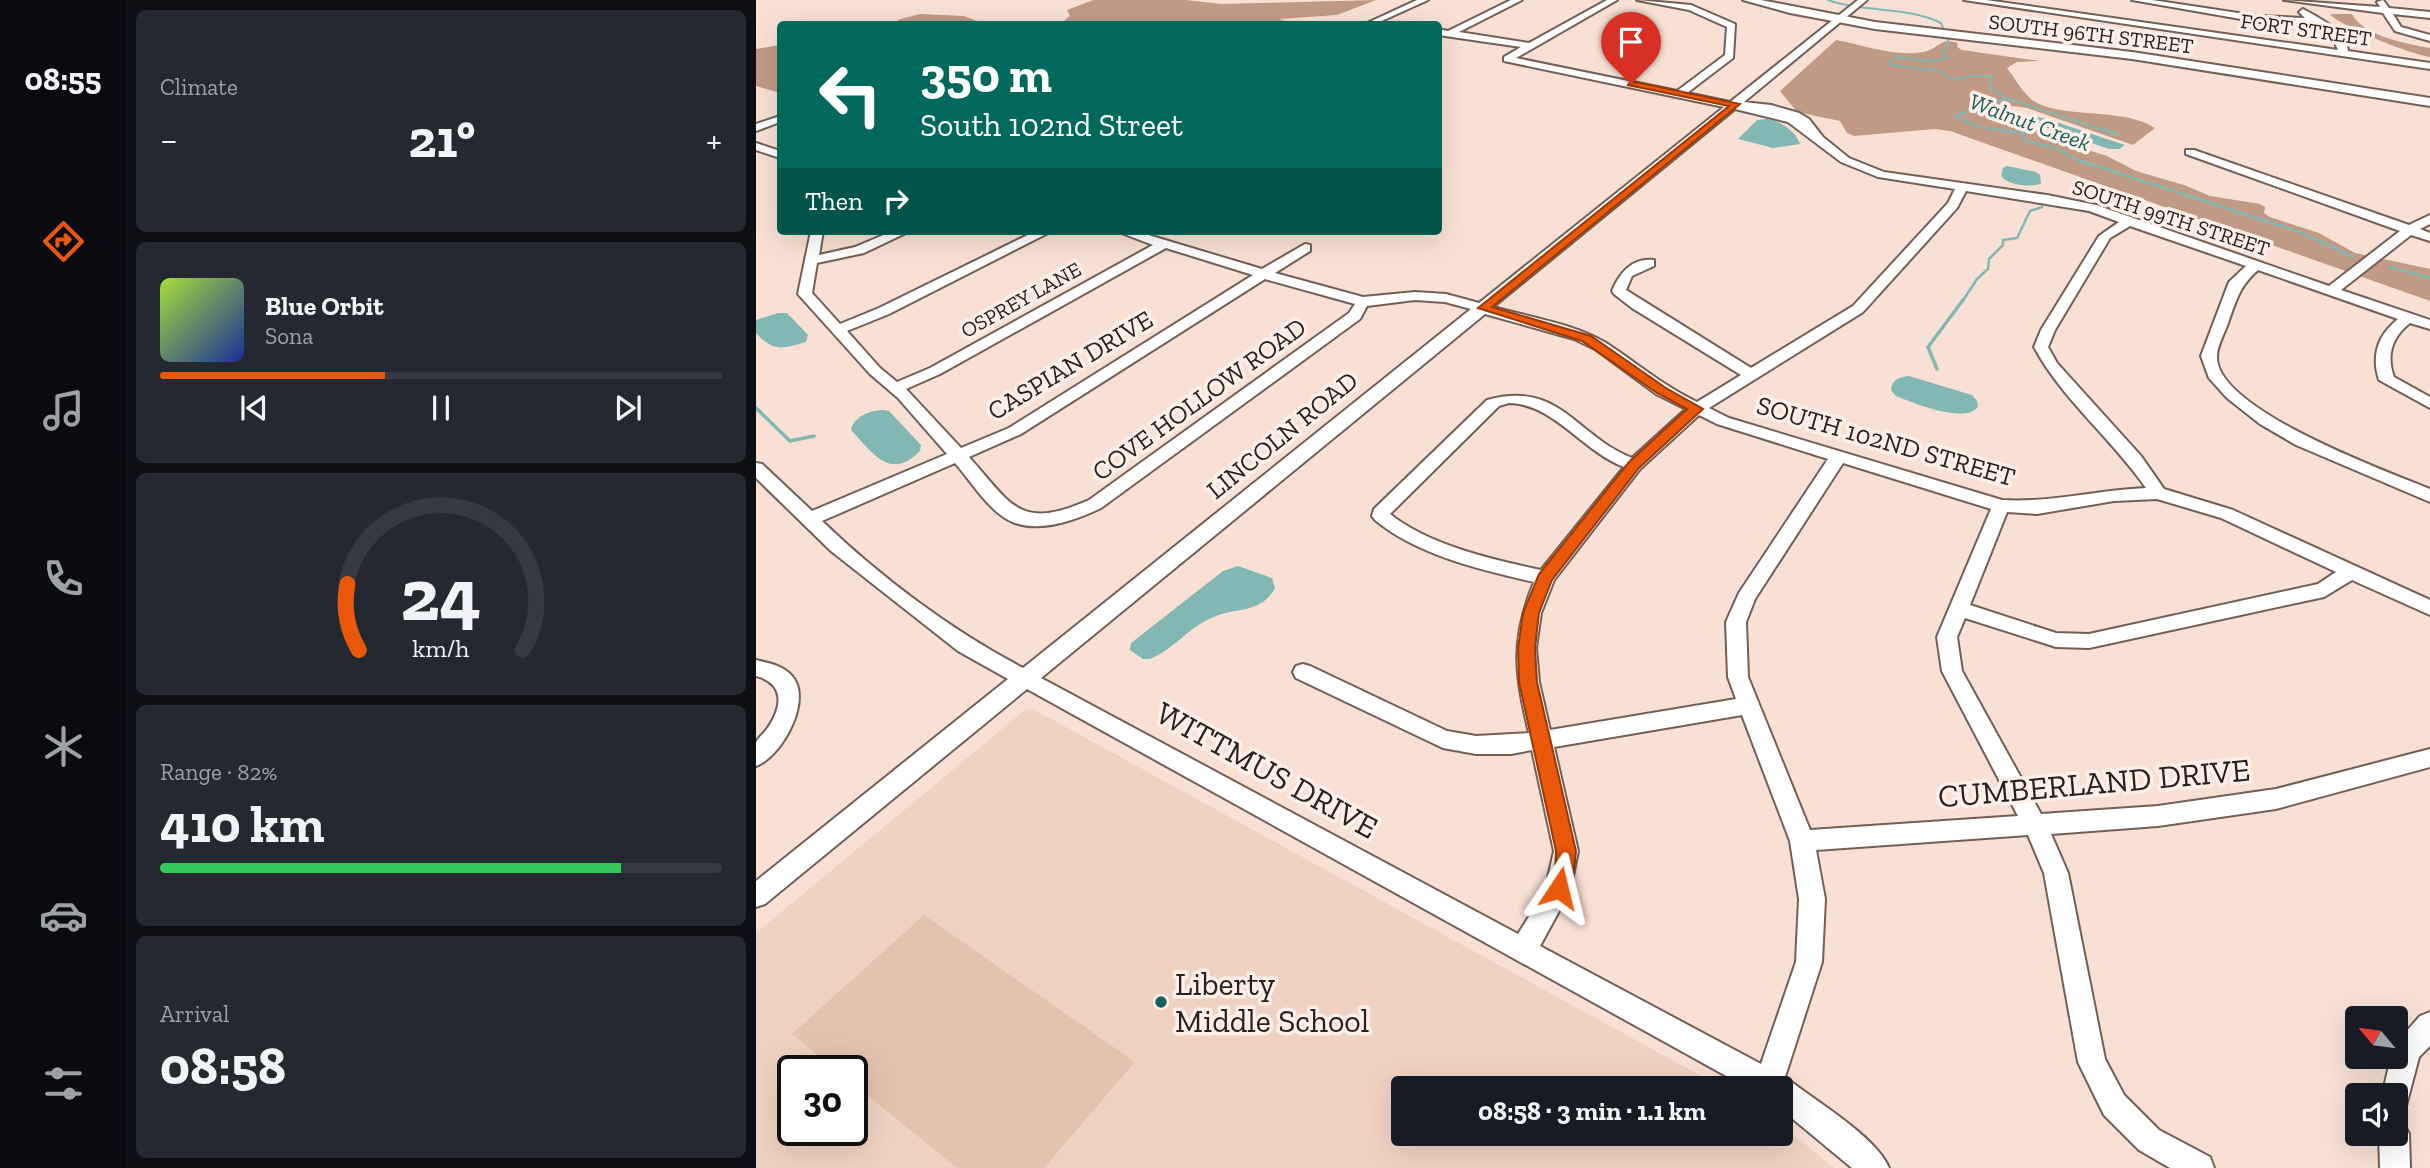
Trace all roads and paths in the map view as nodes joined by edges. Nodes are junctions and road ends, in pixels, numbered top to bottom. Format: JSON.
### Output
{"nodes":[{"id":1,"x":1424,"y":0,"type":"edge"},
{"id":2,"x":1518,"y":0,"type":"edge"},
{"id":3,"x":1613,"y":0,"type":"edge"},
{"id":4,"x":1641,"y":0,"type":"edge"},
{"id":5,"x":1748,"y":0,"type":"edge"},
{"id":6,"x":1764,"y":0,"type":"edge"},
{"id":7,"x":1968,"y":0,"type":"edge"},
{"id":8,"x":2136,"y":0,"type":"edge"},
{"id":9,"x":2288,"y":0,"type":"edge"},
{"id":10,"x":2379,"y":0,"type":"edge"},
{"id":11,"x":2299,"y":1,"type":"edge"},
{"id":12,"x":1861,"y":2,"type":"edge"},
{"id":13,"x":2386,"y":10,"type":"junction"},
{"id":14,"x":2430,"y":15,"type":"edge"},
{"id":15,"x":1843,"y":16,"type":"junction"},
{"id":16,"x":1376,"y":21,"type":"edge"},
{"id":17,"x":2311,"y":21,"type":"junction"},
{"id":18,"x":1442,"y":33,"type":"edge"},
{"id":19,"x":1449,"y":34,"type":"junction"},
{"id":20,"x":2430,"y":38,"type":"edge"},
{"id":21,"x":1530,"y":46,"type":"junction"},
{"id":22,"x":2343,"y":52,"type":"junction"},
{"id":23,"x":2430,"y":66,"type":"edge"},
{"id":24,"x":1681,"y":93,"type":"junction"},
{"id":25,"x":2430,"y":100,"type":"edge"},
{"id":26,"x":1736,"y":104,"type":"junction"},
{"id":27,"x":777,"y":121,"type":"edge"},
{"id":28,"x":756,"y":128,"type":"edge"},
{"id":29,"x":756,"y":146,"type":"edge"},
{"id":30,"x":2190,"y":152,"type":"dead end"},
{"id":31,"x":777,"y":154,"type":"edge"},
{"id":32,"x":1962,"y":188,"type":"junction"},
{"id":33,"x":2430,"y":219,"type":"edge"},
{"id":34,"x":2129,"y":221,"type":"junction"},
{"id":35,"x":2409,"y":230,"type":"junction"},
{"id":36,"x":816,"y":235,"type":"edge"},
{"id":37,"x":895,"y":235,"type":"edge"},
{"id":38,"x":1038,"y":235,"type":"edge"},
{"id":39,"x":1135,"y":235,"type":"edge"},
{"id":40,"x":2430,"y":237,"type":"edge"},
{"id":41,"x":1164,"y":244,"type":"junction"},
{"id":42,"x":1305,"y":248,"type":"dead end"},
{"id":43,"x":810,"y":261,"type":"junction"},
{"id":44,"x":1649,"y":263,"type":"dead end"},
{"id":45,"x":2255,"y":265,"type":"junction"},
{"id":46,"x":1262,"y":274,"type":"junction"},
{"id":47,"x":2332,"y":290,"type":"junction"},
{"id":48,"x":1363,"y":301,"type":"junction"},
{"id":49,"x":1480,"y":311,"type":"junction"},
{"id":50,"x":2408,"y":317,"type":"junction"},
{"id":51,"x":2430,"y":325,"type":"edge"},
{"id":52,"x":837,"y":330,"type":"junction"},
{"id":53,"x":1752,"y":375,"type":"junction"},
{"id":54,"x":2387,"y":380,"type":"joint"},
{"id":55,"x":896,"y":388,"type":"junction"},
{"id":56,"x":2430,"y":402,"type":"edge"},
{"id":57,"x":1696,"y":409,"type":"junction"},
{"id":58,"x":958,"y":455,"type":"junction"},
{"id":59,"x":1838,"y":457,"type":"junction"},
{"id":60,"x":1634,"y":465,"type":"junction"},
{"id":61,"x":756,"y":468,"type":"edge"},
{"id":62,"x":2158,"y":493,"type":"junction"},
{"id":63,"x":2430,"y":496,"type":"edge"},
{"id":64,"x":2001,"y":506,"type":"junction"},
{"id":65,"x":810,"y":519,"type":"junction"},
{"id":66,"x":2350,"y":572,"type":"junction"},
{"id":67,"x":1545,"y":578,"type":"junction"},
{"id":68,"x":1958,"y":608,"type":"junction"},
{"id":69,"x":2430,"y":608,"type":"edge"},
{"id":70,"x":756,"y":668,"type":"edge"},
{"id":71,"x":1303,"y":672,"type":"dead end"},
{"id":72,"x":1025,"y":679,"type":"junction"},
{"id":73,"x":1747,"y":706,"type":"junction"},
{"id":74,"x":1541,"y":740,"type":"junction"},
{"id":75,"x":756,"y":757,"type":"edge"},
{"id":76,"x":2430,"y":758,"type":"edge"},
{"id":77,"x":2035,"y":825,"type":"junction"},
{"id":78,"x":1802,"y":841,"type":"junction"},
{"id":79,"x":756,"y":896,"type":"edge"},
{"id":80,"x":1523,"y":949,"type":"junction"},
{"id":81,"x":2430,"y":1026,"type":"edge"},
{"id":82,"x":1753,"y":1076,"type":"edge"},
{"id":83,"x":1778,"y":1076,"type":"edge"},
{"id":84,"x":2399,"y":1083,"type":"edge"},
{"id":85,"x":1793,"y":1101,"type":"edge"},
{"id":86,"x":2394,"y":1146,"type":"edge"},
{"id":87,"x":1874,"y":1168,"type":"edge"},
{"id":88,"x":2199,"y":1168,"type":"edge"},
{"id":89,"x":2395,"y":1168,"type":"edge"}],
"edges":[{"from":1,"to":16,"type":"street"},
{"from":2,"to":19,"type":"street"},
{"from":3,"to":21,"type":"street"},
{"from":4,"to":24,"type":"street"},
{"from":5,"to":15,"type":"main road","name":"SOUTH 96TH STREET"},
{"from":6,"to":15,"type":"main road","name":"SOUTH 96TH STREET"},
{"from":7,"to":22,"type":"street","name":"FORT STREET"},
{"from":8,"to":17,"type":"street"},
{"from":9,"to":11,"type":"street"},
{"from":10,"to":13,"type":"street"},
{"from":11,"to":13,"type":"street"},
{"from":11,"to":17,"type":"street"},
{"from":12,"to":15,"type":"street","name":"LINCOLN ROAD"},
{"from":13,"to":14,"type":"street"},
{"from":13,"to":20,"type":"street"},
{"from":15,"to":25,"type":"main road","name":"SOUTH 96TH STREET"},
{"from":15,"to":26,"type":"street","name":"LINCOLN ROAD"},
{"from":17,"to":22,"type":"street"},
{"from":18,"to":19,"type":"street"},
{"from":19,"to":21,"type":"street"},
{"from":21,"to":24,"type":"street"},
{"from":22,"to":23,"type":"street","name":"FORT STREET"},
{"from":24,"to":26,"type":"street"},
{"from":26,"to":32,"type":"street","name":"SOUTH 99TH STREET"},
{"from":26,"to":49,"type":"street","name":"LINCOLN ROAD"},
{"from":27,"to":28,"type":"street"},
{"from":29,"to":31,"type":"street"},
{"from":30,"to":35,"type":"street"},
{"from":32,"to":34,"type":"street","name":"SOUTH 99TH STREET"},
{"from":32,"to":53,"type":"street"},
{"from":33,"to":35,"type":"street"},
{"from":34,"to":45,"type":"street","name":"SOUTH 99TH STREET"},
{"from":34,"to":62,"type":"street"},
{"from":35,"to":40,"type":"street"},
{"from":35,"to":47,"type":"street"},
{"from":36,"to":43,"type":"street"},
{"from":37,"to":43,"type":"street"},
{"from":38,"to":52,"type":"street"},
{"from":39,"to":41,"type":"street","name":"SOUTH 102ND STREET"},
{"from":41,"to":46,"type":"street","name":"SOUTH 102ND STREET"},
{"from":41,"to":55,"type":"street","name":"OSPREY LANE"},
{"from":42,"to":46,"type":"street","name":"CASPIAN DRIVE"},
{"from":43,"to":52,"type":"street"},
{"from":44,"to":53,"type":"street"},
{"from":45,"to":47,"type":"street","name":"SOUTH 99TH STREET"},
{"from":45,"to":63,"type":"street"},
{"from":46,"to":48,"type":"street","name":"SOUTH 102ND STREET"},
{"from":46,"to":58,"type":"street","name":"CASPIAN DRIVE"},
{"from":47,"to":50,"type":"street","name":"SOUTH 99TH STREET"},
{"from":48,"to":49,"type":"street","name":"SOUTH 102ND STREET"},
{"from":48,"to":58,"type":"street","name":"COVE HOLLOW ROAD"},
{"from":49,"to":57,"type":"street","name":"SOUTH 102ND STREET"},
{"from":49,"to":72,"type":"street","name":"LINCOLN ROAD"},
{"from":50,"to":51,"type":"street","name":"SOUTH 99TH STREET"},
{"from":50,"to":54,"type":"street"},
{"from":52,"to":55,"type":"street"},
{"from":53,"to":57,"type":"street"},
{"from":54,"to":56,"type":"street"},
{"from":55,"to":58,"type":"street"},
{"from":57,"to":59,"type":"street","name":"SOUTH 102ND STREET"},
{"from":57,"to":60,"type":"street"},
{"from":58,"to":65,"type":"street","name":"CASPIAN DRIVE"},
{"from":59,"to":64,"type":"street","name":"SOUTH 102ND STREET"},
{"from":59,"to":73,"type":"street"},
{"from":60,"to":67,"type":"street"},
{"from":60,"to":67,"type":"street"},
{"from":61,"to":65,"type":"street","name":"WITTMUS DRIVE"},
{"from":62,"to":64,"type":"street","name":"SOUTH 102ND STREET"},
{"from":62,"to":66,"type":"street","name":"SOUTH 102ND STREET"},
{"from":64,"to":68,"type":"street"},
{"from":65,"to":72,"type":"street","name":"WITTMUS DRIVE"},
{"from":66,"to":68,"type":"street"},
{"from":66,"to":69,"type":"street","name":"SOUTH 102ND STREET"},
{"from":67,"to":74,"type":"street"},
{"from":68,"to":77,"type":"street"},
{"from":70,"to":75,"type":"street"},
{"from":71,"to":74,"type":"street"},
{"from":72,"to":79,"type":"street","name":"LINCOLN ROAD"},
{"from":72,"to":80,"type":"street","name":"WITTMUS DRIVE"},
{"from":73,"to":74,"type":"street"},
{"from":73,"to":78,"type":"street"},
{"from":74,"to":80,"type":"street"},
{"from":76,"to":77,"type":"street","name":"CUMBERLAND DRIVE"},
{"from":77,"to":78,"type":"street","name":"CUMBERLAND DRIVE"},
{"from":77,"to":88,"type":"street"},
{"from":78,"to":83,"type":"street"},
{"from":80,"to":82,"type":"street","name":"WITTMUS DRIVE"},
{"from":81,"to":84,"type":"street"},
{"from":85,"to":87,"type":"street","name":"WITTMUS DRIVE"},
{"from":86,"to":89,"type":"street"}]}
